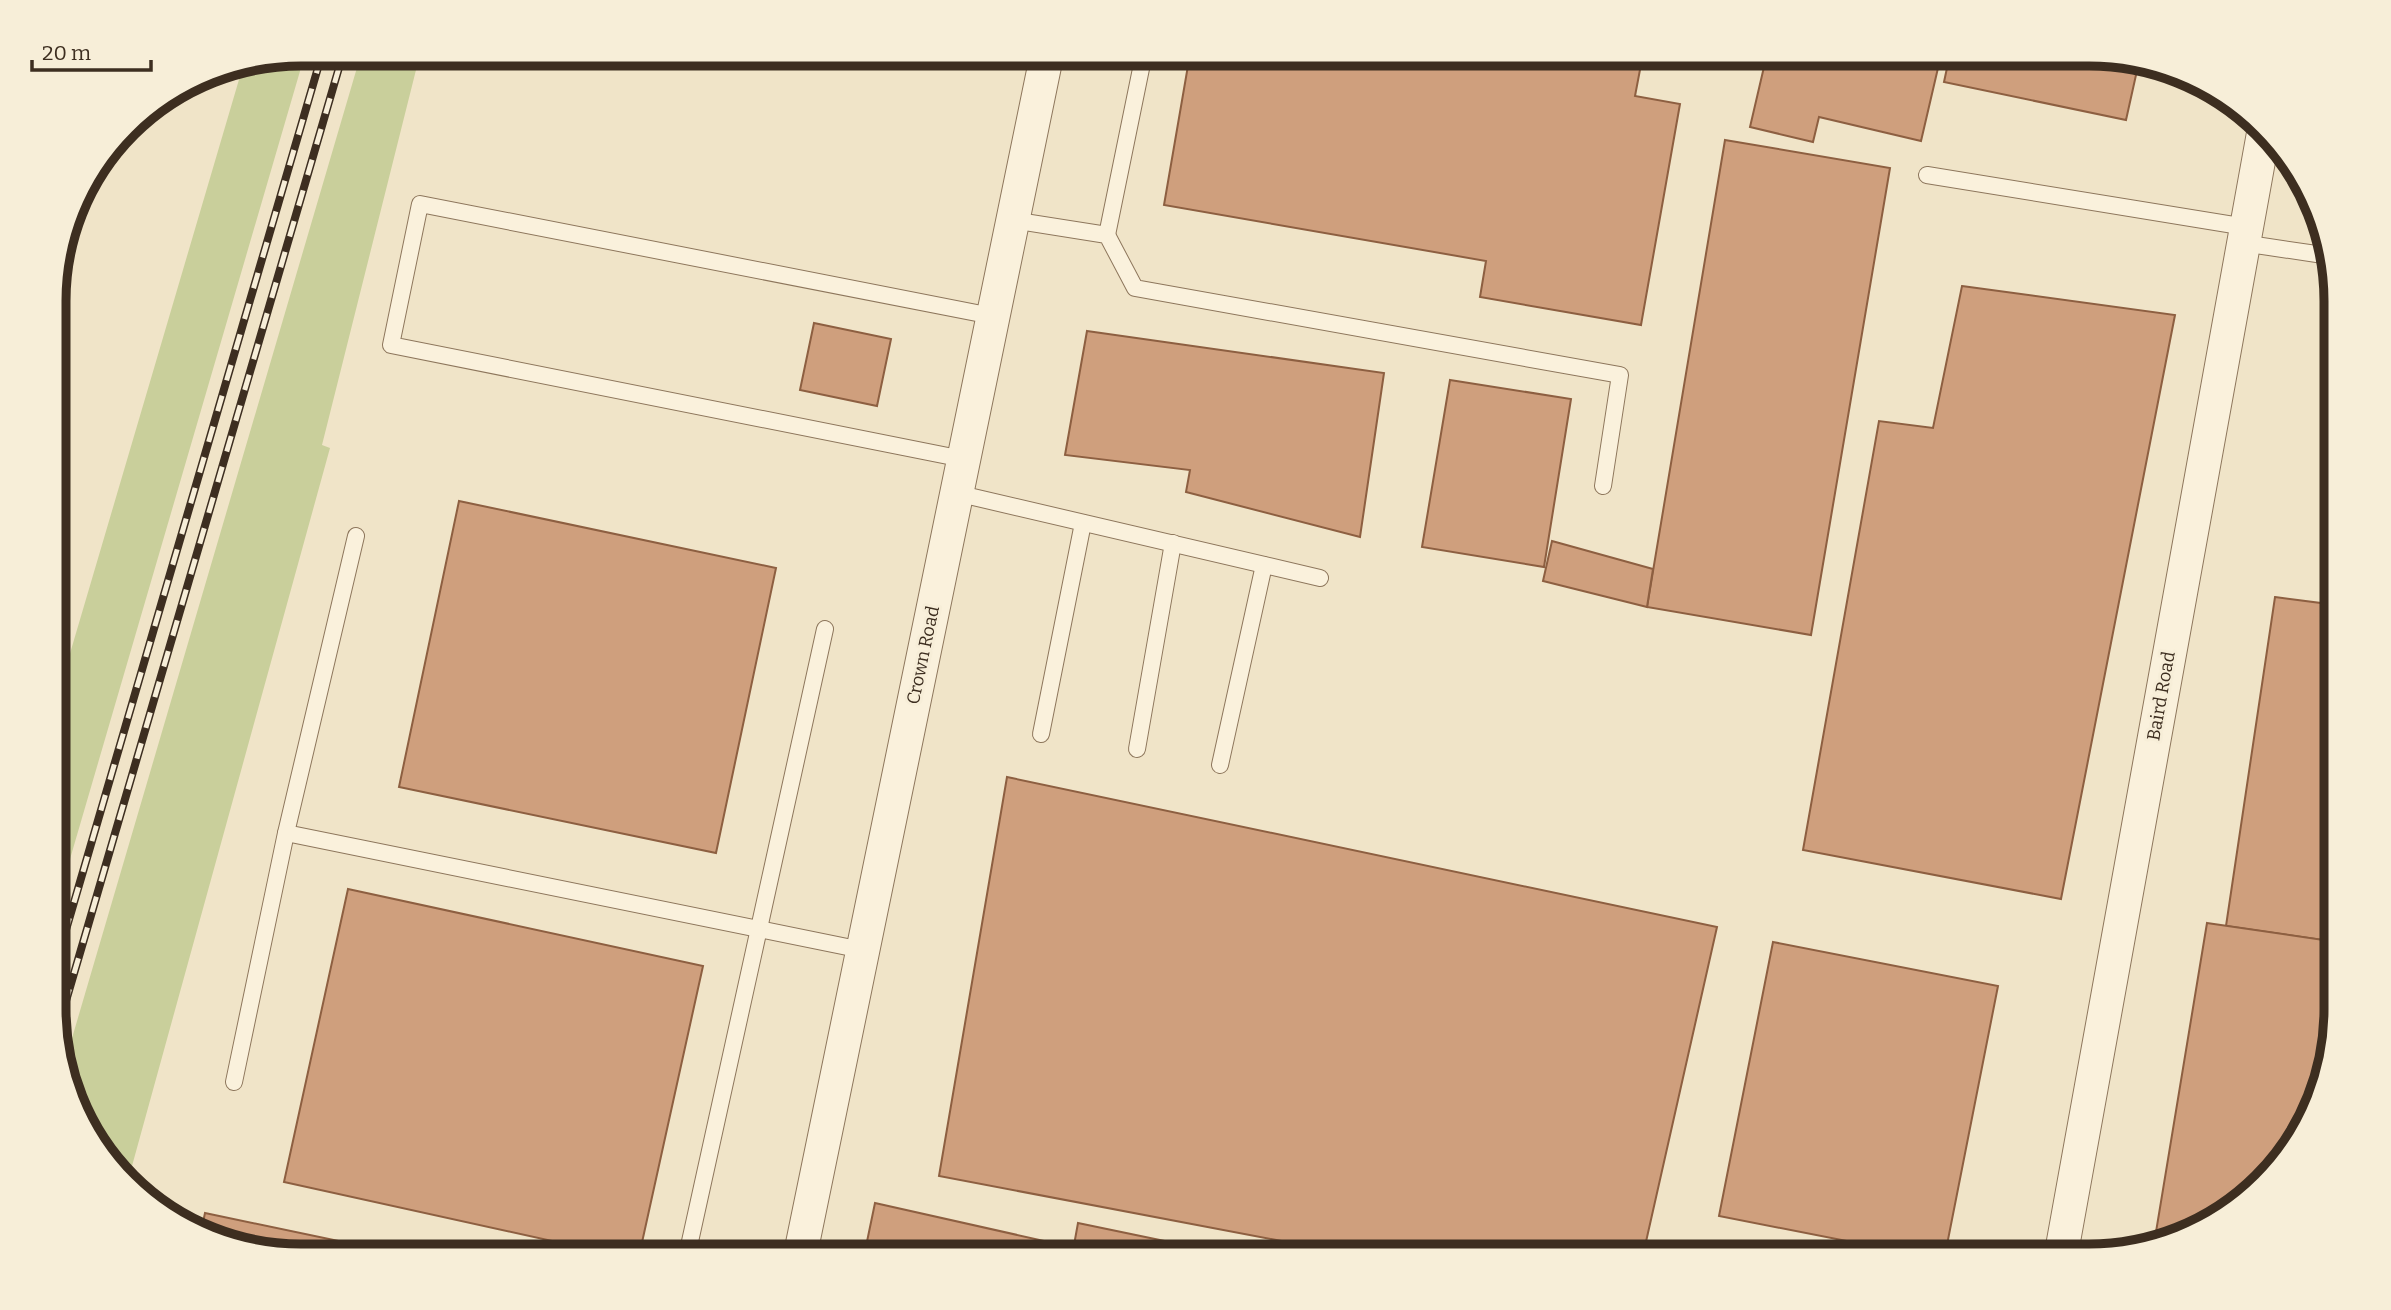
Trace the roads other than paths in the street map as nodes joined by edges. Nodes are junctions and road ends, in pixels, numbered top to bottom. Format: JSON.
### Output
{"nodes":[{"id":1,"x":1044,"y":67,"type":"edge"},
{"id":2,"x":1141,"y":67,"type":"edge"},
{"id":3,"x":2262,"y":142,"type":"edge"},
{"id":4,"x":1927,"y":175,"type":"dead end"},
{"id":5,"x":1012,"y":220,"type":"junction"},
{"id":6,"x":1107,"y":235,"type":"junction"},
{"id":7,"x":2244,"y":235,"type":"junction"},
{"id":8,"x":2319,"y":254,"type":"edge"},
{"id":9,"x":992,"y":316,"type":"junction"},
{"id":10,"x":963,"y":459,"type":"junction"},
{"id":11,"x":1602,"y":486,"type":"dead end"},
{"id":12,"x":956,"y":493,"type":"junction"},
{"id":13,"x":1083,"y":523,"type":"junction"},
{"id":14,"x":356,"y":536,"type":"dead end"},
{"id":15,"x":1173,"y":543,"type":"junction"},
{"id":16,"x":1264,"y":565,"type":"junction"},
{"id":17,"x":1320,"y":578,"type":"dead end"},
{"id":18,"x":825,"y":629,"type":"dead end"},
{"id":19,"x":1041,"y":734,"type":"dead end"},
{"id":20,"x":1137,"y":749,"type":"dead end"},
{"id":21,"x":1220,"y":765,"type":"dead end"},
{"id":22,"x":286,"y":833,"type":"junction"},
{"id":23,"x":761,"y":929,"type":"junction"},
{"id":24,"x":862,"y":950,"type":"junction"},
{"id":25,"x":234,"y":1082,"type":"dead end"},
{"id":26,"x":2063,"y":1243,"type":"edge"},
{"id":27,"x":690,"y":1244,"type":"edge"},
{"id":28,"x":802,"y":1244,"type":"edge"}],
"edges":[{"from":1,"to":5,"type":"street","name":"Crown Road"},
{"from":2,"to":6,"type":"lane"},
{"from":3,"to":7,"type":"street","name":"Baird Road"},
{"from":4,"to":7,"type":"lane"},
{"from":5,"to":6,"type":"lane"},
{"from":5,"to":9,"type":"street","name":"Crown Road"},
{"from":6,"to":11,"type":"lane"},
{"from":7,"to":8,"type":"lane"},
{"from":7,"to":26,"type":"street","name":"Baird Road"},
{"from":9,"to":10,"type":"street","name":"Crown Road"},
{"from":9,"to":10,"type":"lane"},
{"from":10,"to":12,"type":"street","name":"Crown Road"},
{"from":12,"to":13,"type":"lane"},
{"from":12,"to":24,"type":"street","name":"Crown Road"},
{"from":13,"to":15,"type":"lane"},
{"from":13,"to":19,"type":"lane"},
{"from":14,"to":22,"type":"lane"},
{"from":15,"to":16,"type":"lane"},
{"from":15,"to":20,"type":"lane"},
{"from":16,"to":17,"type":"lane"},
{"from":16,"to":21,"type":"lane"},
{"from":18,"to":23,"type":"lane"},
{"from":22,"to":23,"type":"lane"},
{"from":22,"to":25,"type":"lane"},
{"from":23,"to":24,"type":"lane"},
{"from":23,"to":27,"type":"lane"},
{"from":24,"to":28,"type":"street","name":"Crown Road"}]}
